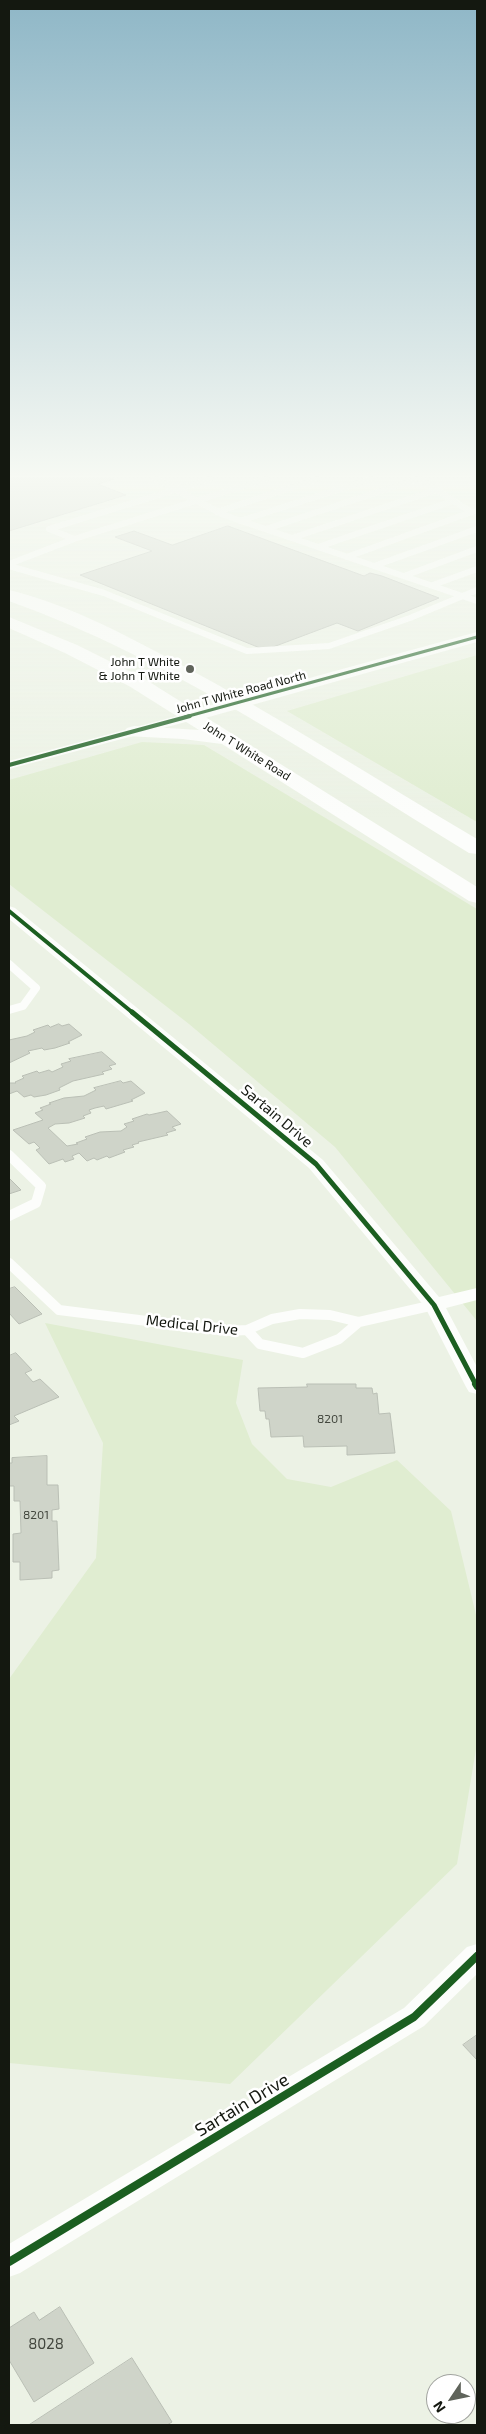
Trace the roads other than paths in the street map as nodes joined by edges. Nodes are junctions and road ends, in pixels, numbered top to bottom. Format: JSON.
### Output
{"nodes":[{"id":1,"x":103,"y":593,"type":"edge"},
{"id":2,"x":454,"y":593,"type":"edge"},
{"id":3,"x":471,"y":593,"type":"edge"},
{"id":4,"x":9,"y":595,"type":"edge"},
{"id":5,"x":463,"y":596,"type":"junction"},
{"id":6,"x":477,"y":600,"type":"edge"},
{"id":7,"x":9,"y":622,"type":"edge"},
{"id":8,"x":477,"y":637,"type":"edge"},
{"id":9,"x":237,"y":704,"type":"junction"},
{"id":10,"x":192,"y":716,"type":"junction"},
{"id":11,"x":134,"y":732,"type":"junction"},
{"id":12,"x":236,"y":744,"type":"junction"},
{"id":13,"x":9,"y":765,"type":"edge"},
{"id":14,"x":477,"y":848,"type":"edge"},
{"id":15,"x":477,"y":896,"type":"edge"},
{"id":16,"x":9,"y":911,"type":"edge"},
{"id":17,"x":9,"y":964,"type":"edge"},
{"id":18,"x":9,"y":1010,"type":"edge"},
{"id":19,"x":9,"y":1155,"type":"edge"},
{"id":20,"x":9,"y":1216,"type":"edge"},
{"id":21,"x":9,"y":1263,"type":"edge"},
{"id":22,"x":477,"y":1294,"type":"edge"},
{"id":23,"x":434,"y":1305,"type":"junction"},
{"id":24,"x":358,"y":1322,"type":"junction"},
{"id":25,"x":248,"y":1330,"type":"junction"},
{"id":26,"x":477,"y":1387,"type":"edge"},
{"id":27,"x":477,"y":1956,"type":"edge"},
{"id":28,"x":9,"y":2262,"type":"edge"}],
"edges":[{"from":1,"to":5,"type":"lane"},
{"from":2,"to":5,"type":"lane"},
{"from":3,"to":5,"type":"lane"},
{"from":4,"to":9,"type":"main road"},
{"from":5,"to":6,"type":"lane"},
{"from":7,"to":10,"type":"main road","name":"John T White Road"},
{"from":8,"to":9,"type":"street","name":"John T White Road North"},
{"from":9,"to":10,"type":"street","name":"John T White Road North"},
{"from":9,"to":14,"type":"main road"},
{"from":10,"to":11,"type":"street","name":"John T White Road North"},
{"from":10,"to":12,"type":"main road","name":"John T White Road"},
{"from":11,"to":12,"type":"main road"},
{"from":11,"to":13,"type":"street","name":"John T White Road North"},
{"from":12,"to":15,"type":"main road","name":"John T White Road"},
{"from":16,"to":23,"type":"street","name":"Sartain Drive"},
{"from":17,"to":18,"type":"lane"},
{"from":19,"to":20,"type":"lane"},
{"from":21,"to":25,"type":"lane","name":"Medical Drive"},
{"from":22,"to":23,"type":"street","name":"Medical Drive"},
{"from":23,"to":24,"type":"lane","name":"Medical Drive"},
{"from":23,"to":26,"type":"street","name":"Sartain Drive"},
{"from":24,"to":25,"type":"lane","name":"Medical Drive"},
{"from":24,"to":25,"type":"lane"},
{"from":27,"to":28,"type":"street","name":"Sartain Drive"}]}
